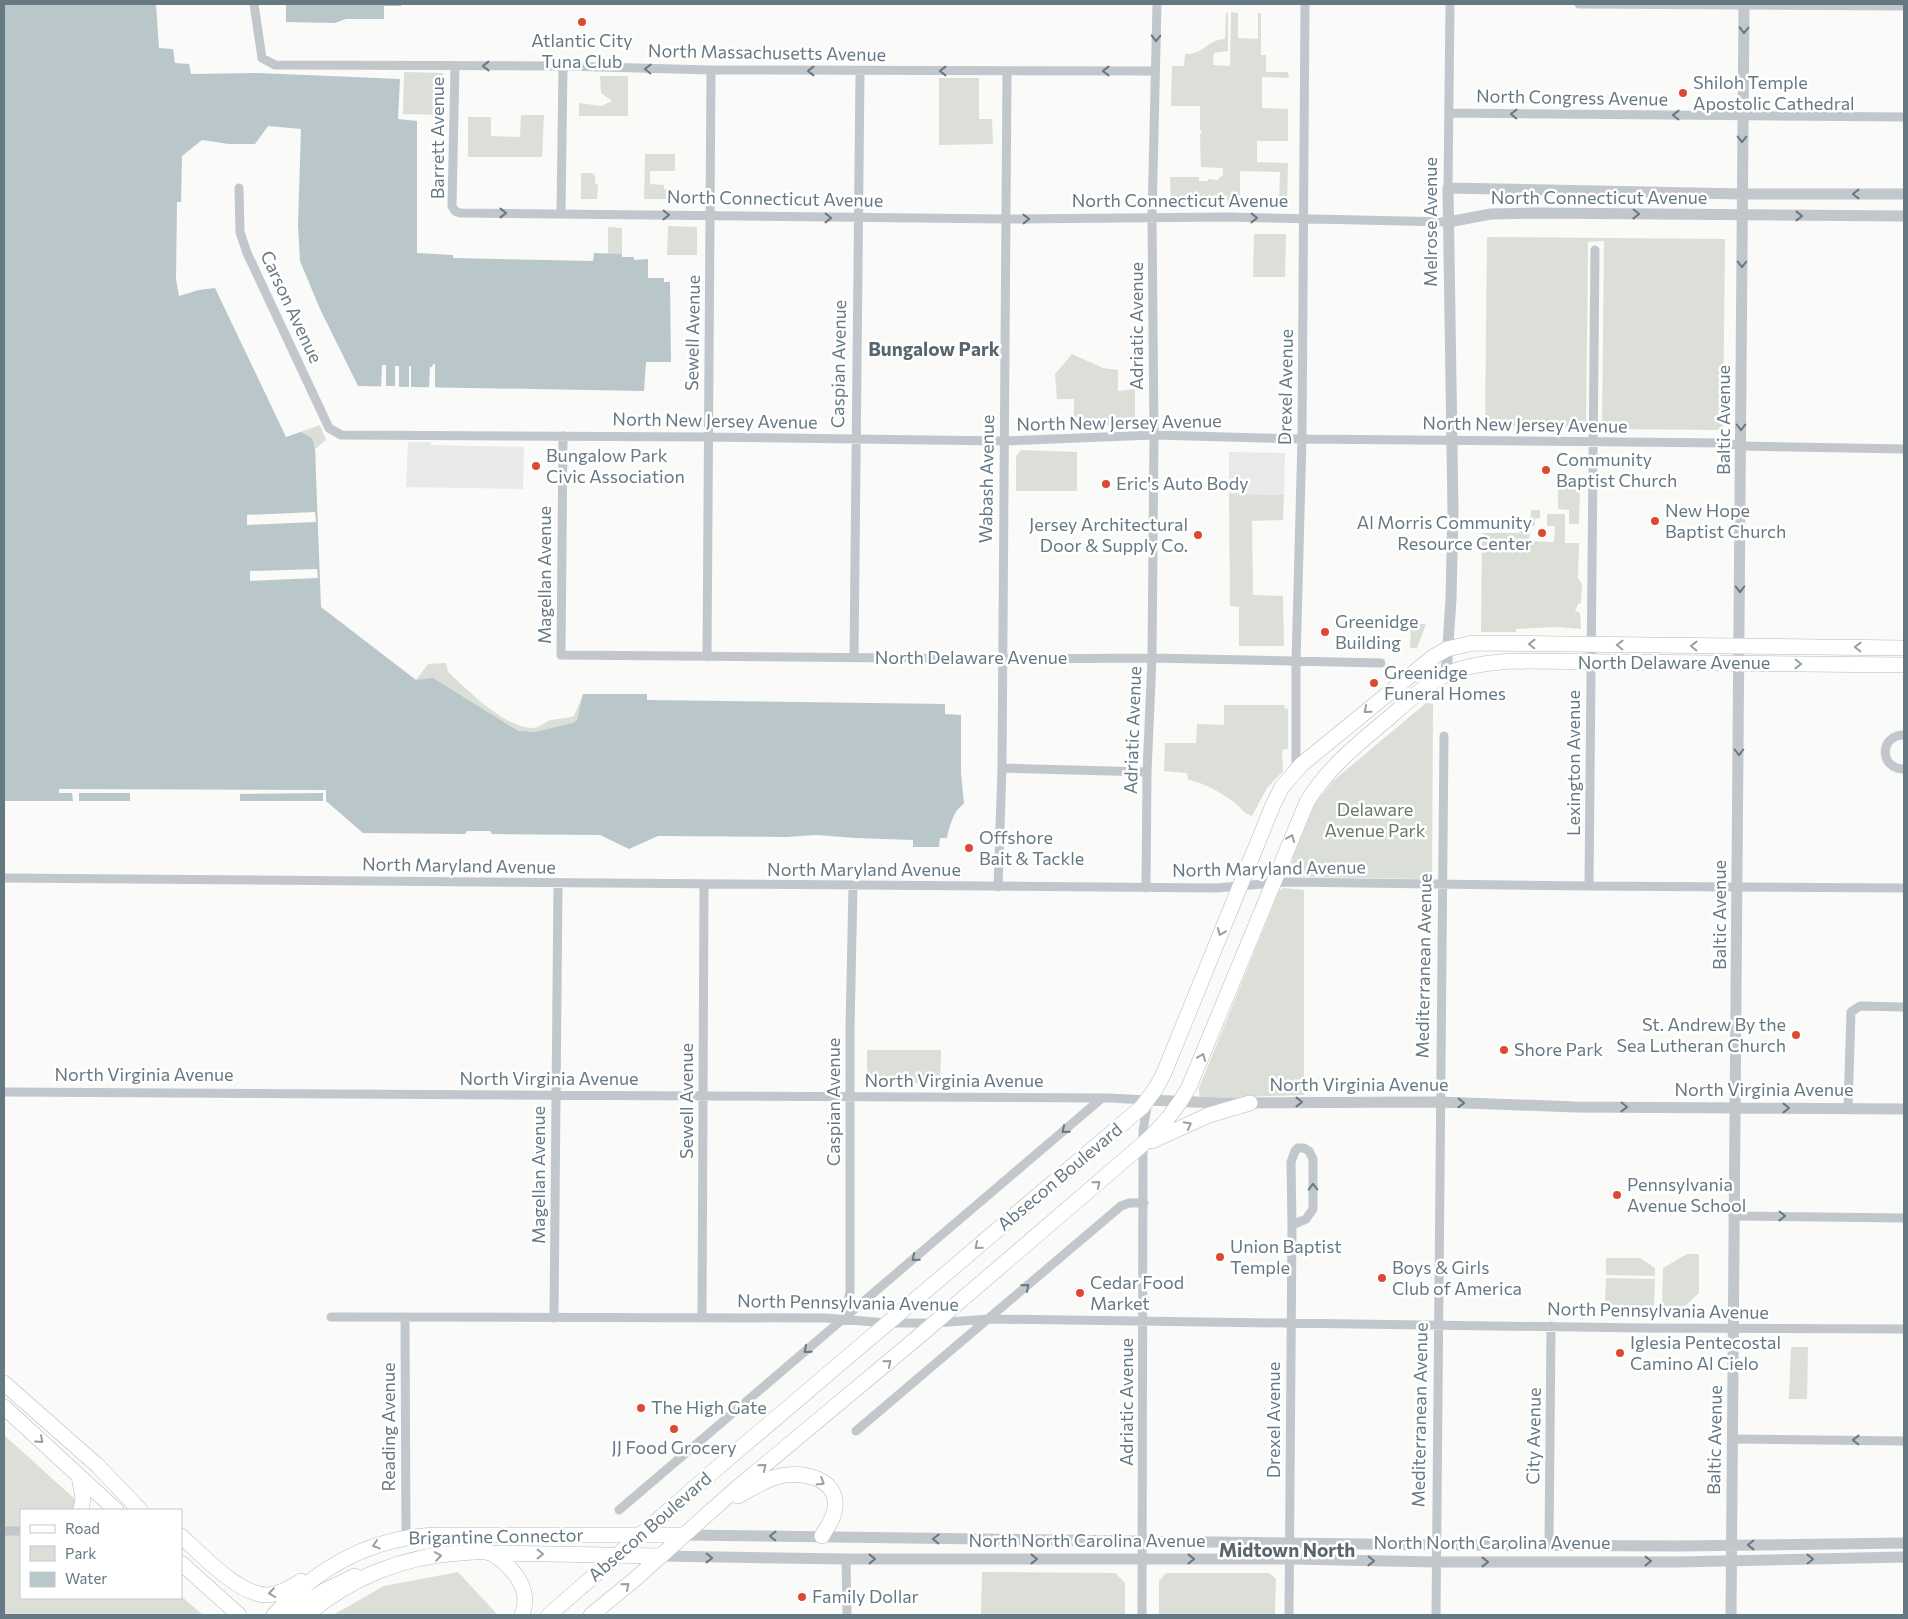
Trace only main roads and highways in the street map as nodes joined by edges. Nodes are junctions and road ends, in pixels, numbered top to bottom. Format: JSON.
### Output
{"nodes":[{"id":1,"x":1904,"y":648,"type":"edge"},
{"id":2,"x":1447,"y":649,"type":"joint"},
{"id":3,"x":1904,"y":665,"type":"edge"},
{"id":4,"x":1446,"y":675,"type":"joint"},
{"id":5,"x":1250,"y":1103,"type":"road end"},
{"id":6,"x":1143,"y":1144,"type":"junction"},
{"id":7,"x":4,"y":1383,"type":"edge"},
{"id":8,"x":4,"y":1407,"type":"edge"},
{"id":9,"x":98,"y":1466,"type":"junction"},
{"id":10,"x":79,"y":1476,"type":"junction"},
{"id":11,"x":82,"y":1509,"type":"edge"},
{"id":12,"x":115,"y":1509,"type":"edge"},
{"id":13,"x":139,"y":1509,"type":"edge"},
{"id":14,"x":151,"y":1509,"type":"edge"},
{"id":15,"x":712,"y":1510,"type":"junction"},
{"id":16,"x":683,"y":1535,"type":"junction"},
{"id":17,"x":640,"y":1536,"type":"junction"},
{"id":18,"x":822,"y":1536,"type":"road end"},
{"id":19,"x":182,"y":1537,"type":"edge"},
{"id":20,"x":491,"y":1553,"type":"junction"},
{"id":21,"x":619,"y":1555,"type":"junction"},
{"id":22,"x":660,"y":1556,"type":"junction"},
{"id":23,"x":347,"y":1557,"type":"junction"},
{"id":24,"x":186,"y":1566,"type":"edge"},
{"id":25,"x":390,"y":1566,"type":"junction"},
{"id":26,"x":239,"y":1615,"type":"edge"},
{"id":27,"x":274,"y":1615,"type":"edge"},
{"id":28,"x":288,"y":1615,"type":"edge"},
{"id":29,"x":307,"y":1615,"type":"edge"},
{"id":30,"x":522,"y":1615,"type":"edge"},
{"id":31,"x":549,"y":1615,"type":"edge"},
{"id":32,"x":591,"y":1615,"type":"edge"}],
"edges":[{"from":1,"to":2,"type":"main road","name":"North Delaware Avenue","one_way":true},
{"from":2,"to":17,"type":"main road","name":"Absecon Boulevard","one_way":true},
{"from":4,"to":3,"type":"main road","name":"North Delaware Avenue","one_way":true},
{"from":6,"to":4,"type":"main road","name":"Absecon Boulevard","one_way":true},
{"from":6,"to":5,"type":"main road","one_way":true},
{"from":15,"to":6,"type":"main road","name":"Absecon Boulevard","one_way":true},
{"from":7,"to":9,"type":"main road"},
{"from":8,"to":10,"type":"main road","one_way":true},
{"from":9,"to":13,"type":"main road"},
{"from":9,"to":14,"type":"main road"},
{"from":10,"to":11,"type":"main road"},
{"from":10,"to":12,"type":"main road"},
{"from":15,"to":16,"type":"main road","name":"Absecon Boulevard"},
{"from":15,"to":18,"type":"main road","one_way":true},
{"from":16,"to":17,"type":"main road","name":"Brigantine Connector"},
{"from":16,"to":22,"type":"main road","name":"Absecon Boulevard"},
{"from":17,"to":21,"type":"main road","name":"Absecon Boulevard"},
{"from":17,"to":23,"type":"main road","name":"Brigantine Connector","one_way":true},
{"from":23,"to":19,"type":"main road","one_way":true},
{"from":20,"to":21,"type":"main road","name":"Brigantine Connector","one_way":true},
{"from":25,"to":20,"type":"main road","name":"Brigantine Connector","one_way":true},
{"from":20,"to":30,"type":"main road"},
{"from":21,"to":22,"type":"main road","name":"Brigantine Connector"},
{"from":21,"to":31,"type":"main road","name":"Absecon Boulevard"},
{"from":32,"to":22,"type":"main road","name":"Absecon Boulevard","one_way":true},
{"from":23,"to":27,"type":"main road","name":"Brigantine Connector"},
{"from":24,"to":26,"type":"main road"},
{"from":25,"to":28,"type":"main road","name":"Brigantine Connector"},
{"from":25,"to":29,"type":"main road"}]}
